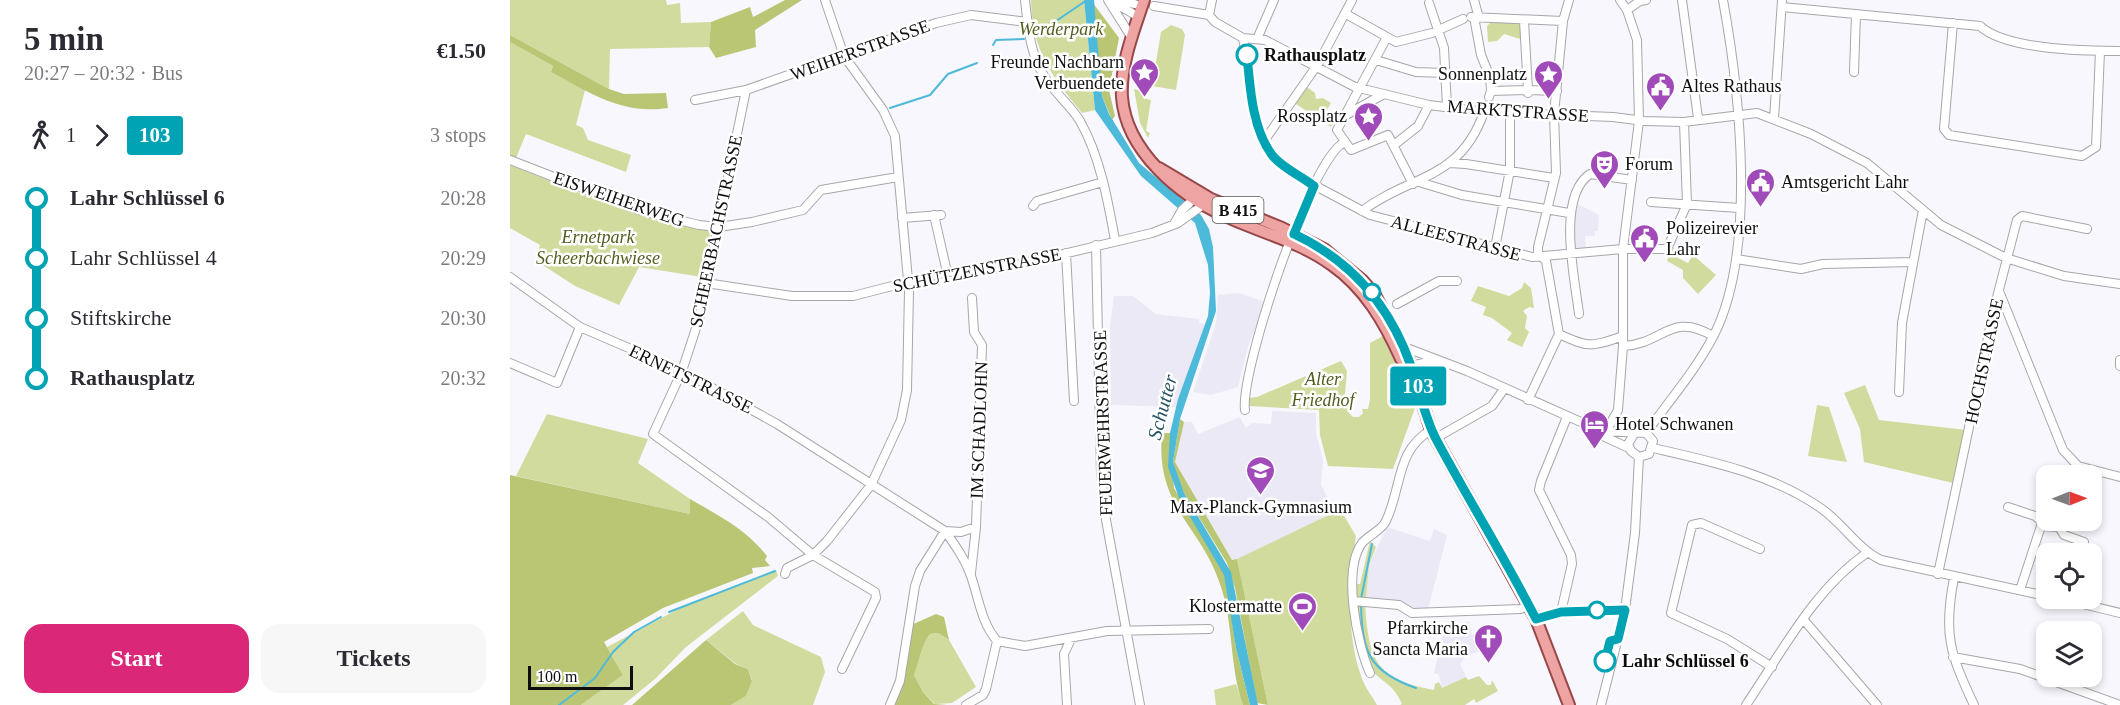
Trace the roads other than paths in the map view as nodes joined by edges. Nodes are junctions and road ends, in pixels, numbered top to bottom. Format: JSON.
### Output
{"nodes":[{"id":1,"x":825,"y":0,"type":"edge"},
{"id":2,"x":1025,"y":0,"type":"edge"},
{"id":3,"x":1109,"y":0,"type":"edge"},
{"id":4,"x":1119,"y":0,"type":"edge"},
{"id":5,"x":1212,"y":0,"type":"edge"},
{"id":6,"x":1274,"y":0,"type":"edge"},
{"id":7,"x":1352,"y":0,"type":"edge"},
{"id":8,"x":1474,"y":0,"type":"edge"},
{"id":9,"x":1569,"y":0,"type":"edge"},
{"id":10,"x":1620,"y":0,"type":"edge"},
{"id":11,"x":1646,"y":0,"type":"edge"},
{"id":12,"x":1682,"y":0,"type":"edge"},
{"id":13,"x":1723,"y":0,"type":"edge"},
{"id":14,"x":1429,"y":3,"type":"dead end"},
{"id":15,"x":1782,"y":4,"type":"edge"},
{"id":16,"x":1154,"y":6,"type":"dead end"},
{"id":17,"x":1142,"y":8,"type":"edge"},
{"id":18,"x":1627,"y":10,"type":"junction"},
{"id":19,"x":1346,"y":14,"type":"junction"},
{"id":20,"x":1856,"y":14,"type":"junction"},
{"id":21,"x":1209,"y":15,"type":"junction"},
{"id":22,"x":1472,"y":18,"type":"junction"},
{"id":23,"x":1528,"y":21,"type":"junction"},
{"id":24,"x":1563,"y":21,"type":"junction"},
{"id":25,"x":1028,"y":22,"type":"junction"},
{"id":26,"x":1953,"y":23,"type":"junction"},
{"id":27,"x":1438,"y":31,"type":"junction"},
{"id":28,"x":1132,"y":38,"type":"junction"},
{"id":29,"x":1243,"y":38,"type":"junction"},
{"id":30,"x":1257,"y":39,"type":"junction"},
{"id":31,"x":1386,"y":39,"type":"junction"},
{"id":32,"x":2100,"y":51,"type":"junction"},
{"id":33,"x":2120,"y":51,"type":"edge"},
{"id":34,"x":844,"y":56,"type":"junction"},
{"id":35,"x":1376,"y":60,"type":"junction"},
{"id":36,"x":1316,"y":66,"type":"junction"},
{"id":37,"x":1854,"y":72,"type":"dead end"},
{"id":38,"x":1445,"y":73,"type":"junction"},
{"id":39,"x":1368,"y":74,"type":"junction"},
{"id":40,"x":1371,"y":87,"type":"junction"},
{"id":41,"x":1361,"y":88,"type":"junction"},
{"id":42,"x":746,"y":90,"type":"junction"},
{"id":43,"x":1557,"y":91,"type":"junction"},
{"id":44,"x":1528,"y":92,"type":"junction"},
{"id":45,"x":1384,"y":94,"type":"junction"},
{"id":46,"x":695,"y":100,"type":"dead end"},
{"id":47,"x":1429,"y":105,"type":"junction"},
{"id":48,"x":1447,"y":107,"type":"junction"},
{"id":49,"x":1775,"y":107,"type":"junction"},
{"id":50,"x":1484,"y":112,"type":"junction"},
{"id":51,"x":1510,"y":113,"type":"junction"},
{"id":52,"x":1554,"y":114,"type":"junction"},
{"id":53,"x":1737,"y":114,"type":"junction"},
{"id":54,"x":1757,"y":114,"type":"junction"},
{"id":55,"x":1342,"y":117,"type":"junction"},
{"id":56,"x":1698,"y":118,"type":"junction"},
{"id":57,"x":1774,"y":118,"type":"junction"},
{"id":58,"x":1639,"y":120,"type":"junction"},
{"id":59,"x":1684,"y":122,"type":"junction"},
{"id":60,"x":1264,"y":141,"type":"junction"},
{"id":61,"x":1345,"y":142,"type":"junction"},
{"id":62,"x":1394,"y":145,"type":"junction"},
{"id":63,"x":510,"y":160,"type":"edge"},
{"id":64,"x":1448,"y":164,"type":"junction"},
{"id":65,"x":1159,"y":168,"type":"junction"},
{"id":66,"x":1510,"y":171,"type":"junction"},
{"id":67,"x":898,"y":177,"type":"junction"},
{"id":68,"x":1554,"y":178,"type":"junction"},
{"id":69,"x":1632,"y":180,"type":"junction"},
{"id":70,"x":1102,"y":182,"type":"junction"},
{"id":71,"x":1416,"y":183,"type":"junction"},
{"id":72,"x":1314,"y":186,"type":"junction"},
{"id":73,"x":1180,"y":190,"type":"junction"},
{"id":74,"x":1197,"y":196,"type":"junction"},
{"id":75,"x":1504,"y":202,"type":"junction"},
{"id":76,"x":1651,"y":202,"type":"dead end"},
{"id":77,"x":1687,"y":204,"type":"junction"},
{"id":78,"x":1203,"y":205,"type":"junction"},
{"id":79,"x":1033,"y":206,"type":"dead end"},
{"id":80,"x":1739,"y":208,"type":"junction"},
{"id":81,"x":1182,"y":210,"type":"junction"},
{"id":82,"x":1546,"y":210,"type":"junction"},
{"id":83,"x":1923,"y":210,"type":"junction"},
{"id":84,"x":1362,"y":211,"type":"junction"},
{"id":85,"x":1569,"y":213,"type":"junction"},
{"id":86,"x":902,"y":218,"type":"junction"},
{"id":87,"x":1174,"y":224,"type":"junction"},
{"id":88,"x":719,"y":226,"type":"junction"},
{"id":89,"x":2087,"y":229,"type":"dead end"},
{"id":90,"x":1292,"y":237,"type":"junction"},
{"id":91,"x":1115,"y":240,"type":"junction"},
{"id":92,"x":1096,"y":245,"type":"junction"},
{"id":93,"x":1495,"y":248,"type":"junction"},
{"id":94,"x":1623,"y":249,"type":"junction"},
{"id":95,"x":1066,"y":253,"type":"junction"},
{"id":96,"x":1572,"y":254,"type":"junction"},
{"id":97,"x":1543,"y":258,"type":"junction"},
{"id":98,"x":2006,"y":258,"type":"junction"},
{"id":99,"x":1736,"y":259,"type":"junction"},
{"id":100,"x":1913,"y":262,"type":"junction"},
{"id":101,"x":947,"y":272,"type":"junction"},
{"id":102,"x":510,"y":277,"type":"edge"},
{"id":103,"x":907,"y":281,"type":"junction"},
{"id":104,"x":1457,"y":281,"type":"dead end"},
{"id":105,"x":706,"y":283,"type":"junction"},
{"id":106,"x":2120,"y":284,"type":"edge"},
{"id":107,"x":1999,"y":291,"type":"junction"},
{"id":108,"x":972,"y":298,"type":"dead end"},
{"id":109,"x":1397,"y":304,"type":"dead end"},
{"id":110,"x":1579,"y":314,"type":"dead end"},
{"id":111,"x":580,"y":327,"type":"junction"},
{"id":112,"x":1559,"y":334,"type":"junction"},
{"id":113,"x":1623,"y":336,"type":"junction"},
{"id":114,"x":1713,"y":336,"type":"junction"},
{"id":115,"x":1623,"y":346,"type":"junction"},
{"id":116,"x":1404,"y":347,"type":"junction"},
{"id":117,"x":1420,"y":355,"type":"junction"},
{"id":118,"x":1439,"y":360,"type":"junction"},
{"id":119,"x":2120,"y":360,"type":"edge"},
{"id":120,"x":510,"y":363,"type":"edge"},
{"id":121,"x":1408,"y":364,"type":"junction"},
{"id":122,"x":2120,"y":366,"type":"edge"},
{"id":123,"x":682,"y":371,"type":"junction"},
{"id":124,"x":1504,"y":389,"type":"junction"},
{"id":125,"x":1899,"y":392,"type":"dead end"},
{"id":126,"x":1528,"y":400,"type":"junction"},
{"id":127,"x":1074,"y":401,"type":"dead end"},
{"id":128,"x":1245,"y":410,"type":"dead end"},
{"id":129,"x":1567,"y":417,"type":"junction"},
{"id":130,"x":1600,"y":431,"type":"junction"},
{"id":131,"x":1646,"y":433,"type":"junction"},
{"id":132,"x":1433,"y":434,"type":"junction"},
{"id":133,"x":1634,"y":434,"type":"junction"},
{"id":134,"x":1629,"y":448,"type":"junction"},
{"id":135,"x":1653,"y":448,"type":"junction"},
{"id":136,"x":1639,"y":457,"type":"junction"},
{"id":137,"x":2077,"y":465,"type":"edge"},
{"id":138,"x":2102,"y":472,"type":"edge"},
{"id":139,"x":2120,"y":477,"type":"edge"},
{"id":140,"x":871,"y":485,"type":"junction"},
{"id":141,"x":2008,"y":507,"type":"dead end"},
{"id":142,"x":2036,"y":517,"type":"edge"},
{"id":143,"x":976,"y":527,"type":"junction"},
{"id":144,"x":945,"y":531,"type":"junction"},
{"id":145,"x":2039,"y":531,"type":"edge"},
{"id":146,"x":2063,"y":531,"type":"edge"},
{"id":147,"x":2084,"y":542,"type":"dead end"},
{"id":148,"x":1760,"y":549,"type":"dead end"},
{"id":149,"x":1868,"y":552,"type":"junction"},
{"id":150,"x":813,"y":555,"type":"junction"},
{"id":151,"x":786,"y":571,"type":"dead end"},
{"id":152,"x":971,"y":574,"type":"junction"},
{"id":153,"x":1938,"y":574,"type":"junction"},
{"id":154,"x":1954,"y":578,"type":"junction"},
{"id":155,"x":2020,"y":590,"type":"junction"},
{"id":156,"x":2036,"y":594,"type":"edge"},
{"id":157,"x":1356,"y":601,"type":"junction"},
{"id":158,"x":1529,"y":605,"type":"junction"},
{"id":159,"x":2102,"y":609,"type":"edge"},
{"id":160,"x":1625,"y":610,"type":"junction"},
{"id":161,"x":1561,"y":612,"type":"junction"},
{"id":162,"x":2120,"y":613,"type":"edge"},
{"id":163,"x":1536,"y":619,"type":"junction"},
{"id":164,"x":1803,"y":619,"type":"junction"},
{"id":165,"x":1209,"y":629,"type":"dead end"},
{"id":166,"x":1125,"y":630,"type":"junction"},
{"id":167,"x":1071,"y":639,"type":"junction"},
{"id":168,"x":997,"y":641,"type":"junction"},
{"id":169,"x":1058,"y":641,"type":"junction"},
{"id":170,"x":1064,"y":654,"type":"junction"},
{"id":171,"x":1953,"y":657,"type":"junction"},
{"id":172,"x":1772,"y":667,"type":"junction"},
{"id":173,"x":842,"y":669,"type":"dead end"},
{"id":174,"x":1370,"y":673,"type":"dead end"},
{"id":175,"x":1570,"y":704,"type":"edge"},
{"id":176,"x":1600,"y":704,"type":"edge"},
{"id":177,"x":890,"y":705,"type":"edge"},
{"id":178,"x":966,"y":705,"type":"edge"},
{"id":179,"x":1067,"y":705,"type":"edge"},
{"id":180,"x":1140,"y":705,"type":"edge"},
{"id":181,"x":1746,"y":705,"type":"edge"},
{"id":182,"x":1877,"y":705,"type":"edge"},
{"id":183,"x":1974,"y":705,"type":"edge"},
{"id":184,"x":2120,"y":705,"type":"edge"}],
"edges":[{"from":1,"to":34,"type":"street"},
{"from":2,"to":25,"type":"street"},
{"from":3,"to":17,"type":"street"},
{"from":3,"to":28,"type":"street"},
{"from":4,"to":17,"type":"street"},
{"from":5,"to":21,"type":"street"},
{"from":6,"to":30,"type":"street"},
{"from":7,"to":19,"type":"street"},
{"from":8,"to":22,"type":"street"},
{"from":9,"to":24,"type":"street"},
{"from":10,"to":18,"type":"street"},
{"from":11,"to":18,"type":"street"},
{"from":12,"to":56,"type":"street"},
{"from":13,"to":53,"type":"street"},
{"from":14,"to":27,"type":"street"},
{"from":15,"to":20,"type":"street"},
{"from":15,"to":49,"type":"street"},
{"from":16,"to":21,"type":"street"},
{"from":17,"to":28,"type":"main road","number":"B 415"},
{"from":18,"to":58,"type":"street"},
{"from":19,"to":31,"type":"street"},
{"from":19,"to":36,"type":"street"},
{"from":20,"to":26,"type":"street"},
{"from":20,"to":37,"type":"street"},
{"from":21,"to":29,"type":"street"},
{"from":22,"to":23,"type":"street"},
{"from":22,"to":27,"type":"street"},
{"from":22,"to":44,"type":"street"},
{"from":23,"to":24,"type":"street"},
{"from":23,"to":44,"type":"street"},
{"from":24,"to":43,"type":"street"},
{"from":25,"to":34,"type":"street","name":"WEIHERSTRASSE"},
{"from":25,"to":70,"type":"street"},
{"from":26,"to":32,"type":"street"},
{"from":26,"to":32,"type":"street"},
{"from":27,"to":31,"type":"street"},
{"from":27,"to":38,"type":"street"},
{"from":28,"to":65,"type":"main road","number":"B 415"},
{"from":29,"to":30,"type":"street","name":"MARKTSTRASSE"},
{"from":29,"to":60,"type":"street"},
{"from":30,"to":36,"type":"street","name":"MARKTSTRASSE"},
{"from":31,"to":35,"type":"street"},
{"from":32,"to":33,"type":"street"},
{"from":34,"to":42,"type":"street","name":"WEIHERSTRASSE"},
{"from":34,"to":67,"type":"street"},
{"from":35,"to":38,"type":"street"},
{"from":35,"to":39,"type":"street"},
{"from":36,"to":41,"type":"street","name":"MARKTSTRASSE"},
{"from":36,"to":60,"type":"street"},
{"from":38,"to":48,"type":"street"},
{"from":39,"to":40,"type":"street"},
{"from":39,"to":41,"type":"street"},
{"from":40,"to":41,"type":"street","name":"MARKTSTRASSE"},
{"from":40,"to":45,"type":"street","name":"MARKTSTRASSE"},
{"from":41,"to":55,"type":"street"},
{"from":42,"to":46,"type":"street","name":"WEIHERSTRASSE"},
{"from":42,"to":88,"type":"street","name":"SCHEERBACHSTRASSE"},
{"from":43,"to":44,"type":"street"},
{"from":43,"to":52,"type":"street"},
{"from":45,"to":47,"type":"street","name":"MARKTSTRASSE"},
{"from":45,"to":55,"type":"street"},
{"from":47,"to":48,"type":"street","name":"MARKTSTRASSE"},
{"from":47,"to":62,"type":"street"},
{"from":48,"to":50,"type":"street","name":"MARKTSTRASSE"},
{"from":49,"to":54,"type":"street"},
{"from":49,"to":57,"type":"street"},
{"from":50,"to":51,"type":"street","name":"MARKTSTRASSE"},
{"from":50,"to":64,"type":"street"},
{"from":51,"to":52,"type":"street","name":"MARKTSTRASSE"},
{"from":51,"to":66,"type":"street"},
{"from":52,"to":58,"type":"street","name":"MARKTSTRASSE"},
{"from":52,"to":68,"type":"street"},
{"from":53,"to":54,"type":"street","name":"MARKTSTRASSE"},
{"from":53,"to":56,"type":"street","name":"MARKTSTRASSE"},
{"from":53,"to":80,"type":"street"},
{"from":54,"to":57,"type":"street"},
{"from":55,"to":61,"type":"street"},
{"from":56,"to":59,"type":"street","name":"MARKTSTRASSE"},
{"from":57,"to":83,"type":"street"},
{"from":58,"to":59,"type":"street","name":"MARKTSTRASSE"},
{"from":58,"to":69,"type":"street"},
{"from":59,"to":77,"type":"street"},
{"from":60,"to":72,"type":"street","name":"ALLEESTRASSE"},
{"from":61,"to":62,"type":"street"},
{"from":61,"to":72,"type":"street"},
{"from":62,"to":71,"type":"street"},
{"from":63,"to":88,"type":"street","name":"EISWEIHERWEG"},
{"from":64,"to":66,"type":"street"},
{"from":64,"to":71,"type":"street"},
{"from":65,"to":73,"type":"main road","number":"B 415"},
{"from":65,"to":74,"type":"main road","number":"B 415"},
{"from":66,"to":68,"type":"street"},
{"from":66,"to":75,"type":"street"},
{"from":67,"to":86,"type":"street"},
{"from":67,"to":88,"type":"street","name":"EISWEIHERWEG"},
{"from":68,"to":82,"type":"street"},
{"from":69,"to":85,"type":"street"},
{"from":69,"to":94,"type":"street"},
{"from":70,"to":79,"type":"street"},
{"from":70,"to":91,"type":"street"},
{"from":71,"to":75,"type":"street"},
{"from":71,"to":84,"type":"street"},
{"from":72,"to":84,"type":"street","name":"ALLEESTRASSE"},
{"from":72,"to":90,"type":"street"},
{"from":73,"to":74,"type":"main road","number":"B 415"},
{"from":73,"to":81,"type":"street"},
{"from":74,"to":78,"type":"main road","number":"B 415"},
{"from":74,"to":81,"type":"street"},
{"from":74,"to":90,"type":"main road","number":"B 415"},
{"from":75,"to":82,"type":"street"},
{"from":75,"to":93,"type":"street"},
{"from":76,"to":77,"type":"street"},
{"from":77,"to":80,"type":"street"},
{"from":77,"to":94,"type":"street","name":"ALLEESTRASSE"},
{"from":78,"to":87,"type":"street","name":"SCHÜTZENSTRASSE"},
{"from":78,"to":90,"type":"main road","number":"B 415"},
{"from":80,"to":99,"type":"street"},
{"from":81,"to":87,"type":"street"},
{"from":82,"to":85,"type":"street"},
{"from":82,"to":97,"type":"street"},
{"from":83,"to":98,"type":"street"},
{"from":83,"to":100,"type":"street"},
{"from":84,"to":93,"type":"street","name":"ALLEESTRASSE"},
{"from":85,"to":96,"type":"street"},
{"from":86,"to":101,"type":"street"},
{"from":86,"to":103,"type":"street"},
{"from":87,"to":91,"type":"street","name":"SCHÜTZENSTRASSE"},
{"from":88,"to":105,"type":"street","name":"SCHEERBACHSTRASSE"},
{"from":89,"to":98,"type":"street","name":"HOCHSTRASSE"},
{"from":90,"to":116,"type":"main road","number":"B 415"},
{"from":90,"to":121,"type":"main road","number":"B 415"},
{"from":90,"to":128,"type":"street"},
{"from":91,"to":92,"type":"street","name":"SCHÜTZENSTRASSE"},
{"from":92,"to":95,"type":"street","name":"SCHÜTZENSTRASSE"},
{"from":92,"to":166,"type":"street","name":"FEUERWEHRSTRASSE"},
{"from":93,"to":97,"type":"street","name":"ALLEESTRASSE"},
{"from":94,"to":96,"type":"street","name":"ALLEESTRASSE"},
{"from":94,"to":113,"type":"street"},
{"from":95,"to":101,"type":"street","name":"SCHÜTZENSTRASSE"},
{"from":95,"to":127,"type":"street"},
{"from":96,"to":97,"type":"street","name":"ALLEESTRASSE"},
{"from":96,"to":110,"type":"street"},
{"from":97,"to":112,"type":"street"},
{"from":98,"to":106,"type":"street"},
{"from":98,"to":107,"type":"street","name":"HOCHSTRASSE"},
{"from":99,"to":100,"type":"street"},
{"from":99,"to":114,"type":"street"},
{"from":100,"to":125,"type":"street"},
{"from":101,"to":103,"type":"street","name":"SCHÜTZENSTRASSE"},
{"from":102,"to":111,"type":"street","name":"ERNETSTRASSE"},
{"from":103,"to":105,"type":"street","name":"SCHÜTZENSTRASSE"},
{"from":103,"to":140,"type":"street"},
{"from":104,"to":109,"type":"street"},
{"from":105,"to":123,"type":"street","name":"SCHEERBACHSTRASSE"},
{"from":107,"to":137,"type":"street"},
{"from":107,"to":153,"type":"street","name":"HOCHSTRASSE"},
{"from":108,"to":143,"type":"street","name":"IM SCHADLOHN"},
{"from":111,"to":120,"type":"street"},
{"from":111,"to":123,"type":"street","name":"ERNETSTRASSE"},
{"from":112,"to":113,"type":"street"},
{"from":112,"to":126,"type":"street"},
{"from":113,"to":115,"type":"street"},
{"from":114,"to":115,"type":"street"},
{"from":114,"to":131,"type":"street"},
{"from":115,"to":130,"type":"street"},
{"from":116,"to":117,"type":"street"},
{"from":116,"to":121,"type":"main road","number":"B 415"},
{"from":117,"to":118,"type":"street"},
{"from":117,"to":121,"type":"street"},
{"from":118,"to":121,"type":"street"},
{"from":118,"to":124,"type":"street"},
{"from":119,"to":122,"type":"street"},
{"from":121,"to":132,"type":"main road","number":"B 415"},
{"from":123,"to":140,"type":"street","name":"ERNETSTRASSE"},
{"from":123,"to":150,"type":"street","name":"SCHEERBACHSTRASSE"},
{"from":124,"to":126,"type":"street"},
{"from":124,"to":132,"type":"street"},
{"from":126,"to":129,"type":"street"},
{"from":129,"to":130,"type":"street"},
{"from":129,"to":161,"type":"street"},
{"from":130,"to":133,"type":"street"},
{"from":130,"to":134,"type":"street"},
{"from":131,"to":133,"type":"street"},
{"from":131,"to":135,"type":"street"},
{"from":132,"to":157,"type":"street"},
{"from":132,"to":158,"type":"main road","number":"B 415"},
{"from":133,"to":134,"type":"street"},
{"from":134,"to":136,"type":"street"},
{"from":135,"to":136,"type":"street"},
{"from":135,"to":149,"type":"street"},
{"from":136,"to":160,"type":"street"},
{"from":138,"to":139,"type":"street"},
{"from":140,"to":144,"type":"street","name":"ERNETSTRASSE"},
{"from":140,"to":150,"type":"street"},
{"from":141,"to":142,"type":"street"},
{"from":143,"to":144,"type":"street"},
{"from":143,"to":152,"type":"street","name":"IM SCHADLOHN"},
{"from":144,"to":152,"type":"street"},
{"from":144,"to":177,"type":"street"},
{"from":145,"to":155,"type":"street"},
{"from":146,"to":147,"type":"street"},
{"from":148,"to":172,"type":"street"},
{"from":149,"to":153,"type":"street"},
{"from":149,"to":164,"type":"street"},
{"from":150,"to":151,"type":"street"},
{"from":150,"to":173,"type":"street"},
{"from":152,"to":168,"type":"street"},
{"from":153,"to":154,"type":"street"},
{"from":154,"to":155,"type":"street"},
{"from":154,"to":171,"type":"street"},
{"from":155,"to":156,"type":"street"},
{"from":157,"to":158,"type":"street"},
{"from":157,"to":174,"type":"street"},
{"from":158,"to":163,"type":"main road","number":"B 415"},
{"from":159,"to":162,"type":"street"},
{"from":160,"to":161,"type":"street"},
{"from":160,"to":176,"type":"street"},
{"from":161,"to":163,"type":"street"},
{"from":163,"to":175,"type":"main road","number":"B 415"},
{"from":164,"to":172,"type":"street"},
{"from":164,"to":182,"type":"street"},
{"from":165,"to":166,"type":"street"},
{"from":166,"to":167,"type":"street"},
{"from":166,"to":180,"type":"street","name":"FEUERWEHRSTRASSE"},
{"from":167,"to":169,"type":"street"},
{"from":167,"to":170,"type":"street"},
{"from":168,"to":169,"type":"street"},
{"from":168,"to":178,"type":"street"},
{"from":169,"to":170,"type":"street"},
{"from":170,"to":179,"type":"street"},
{"from":171,"to":183,"type":"street"},
{"from":171,"to":184,"type":"street"},
{"from":172,"to":181,"type":"street"}]}
